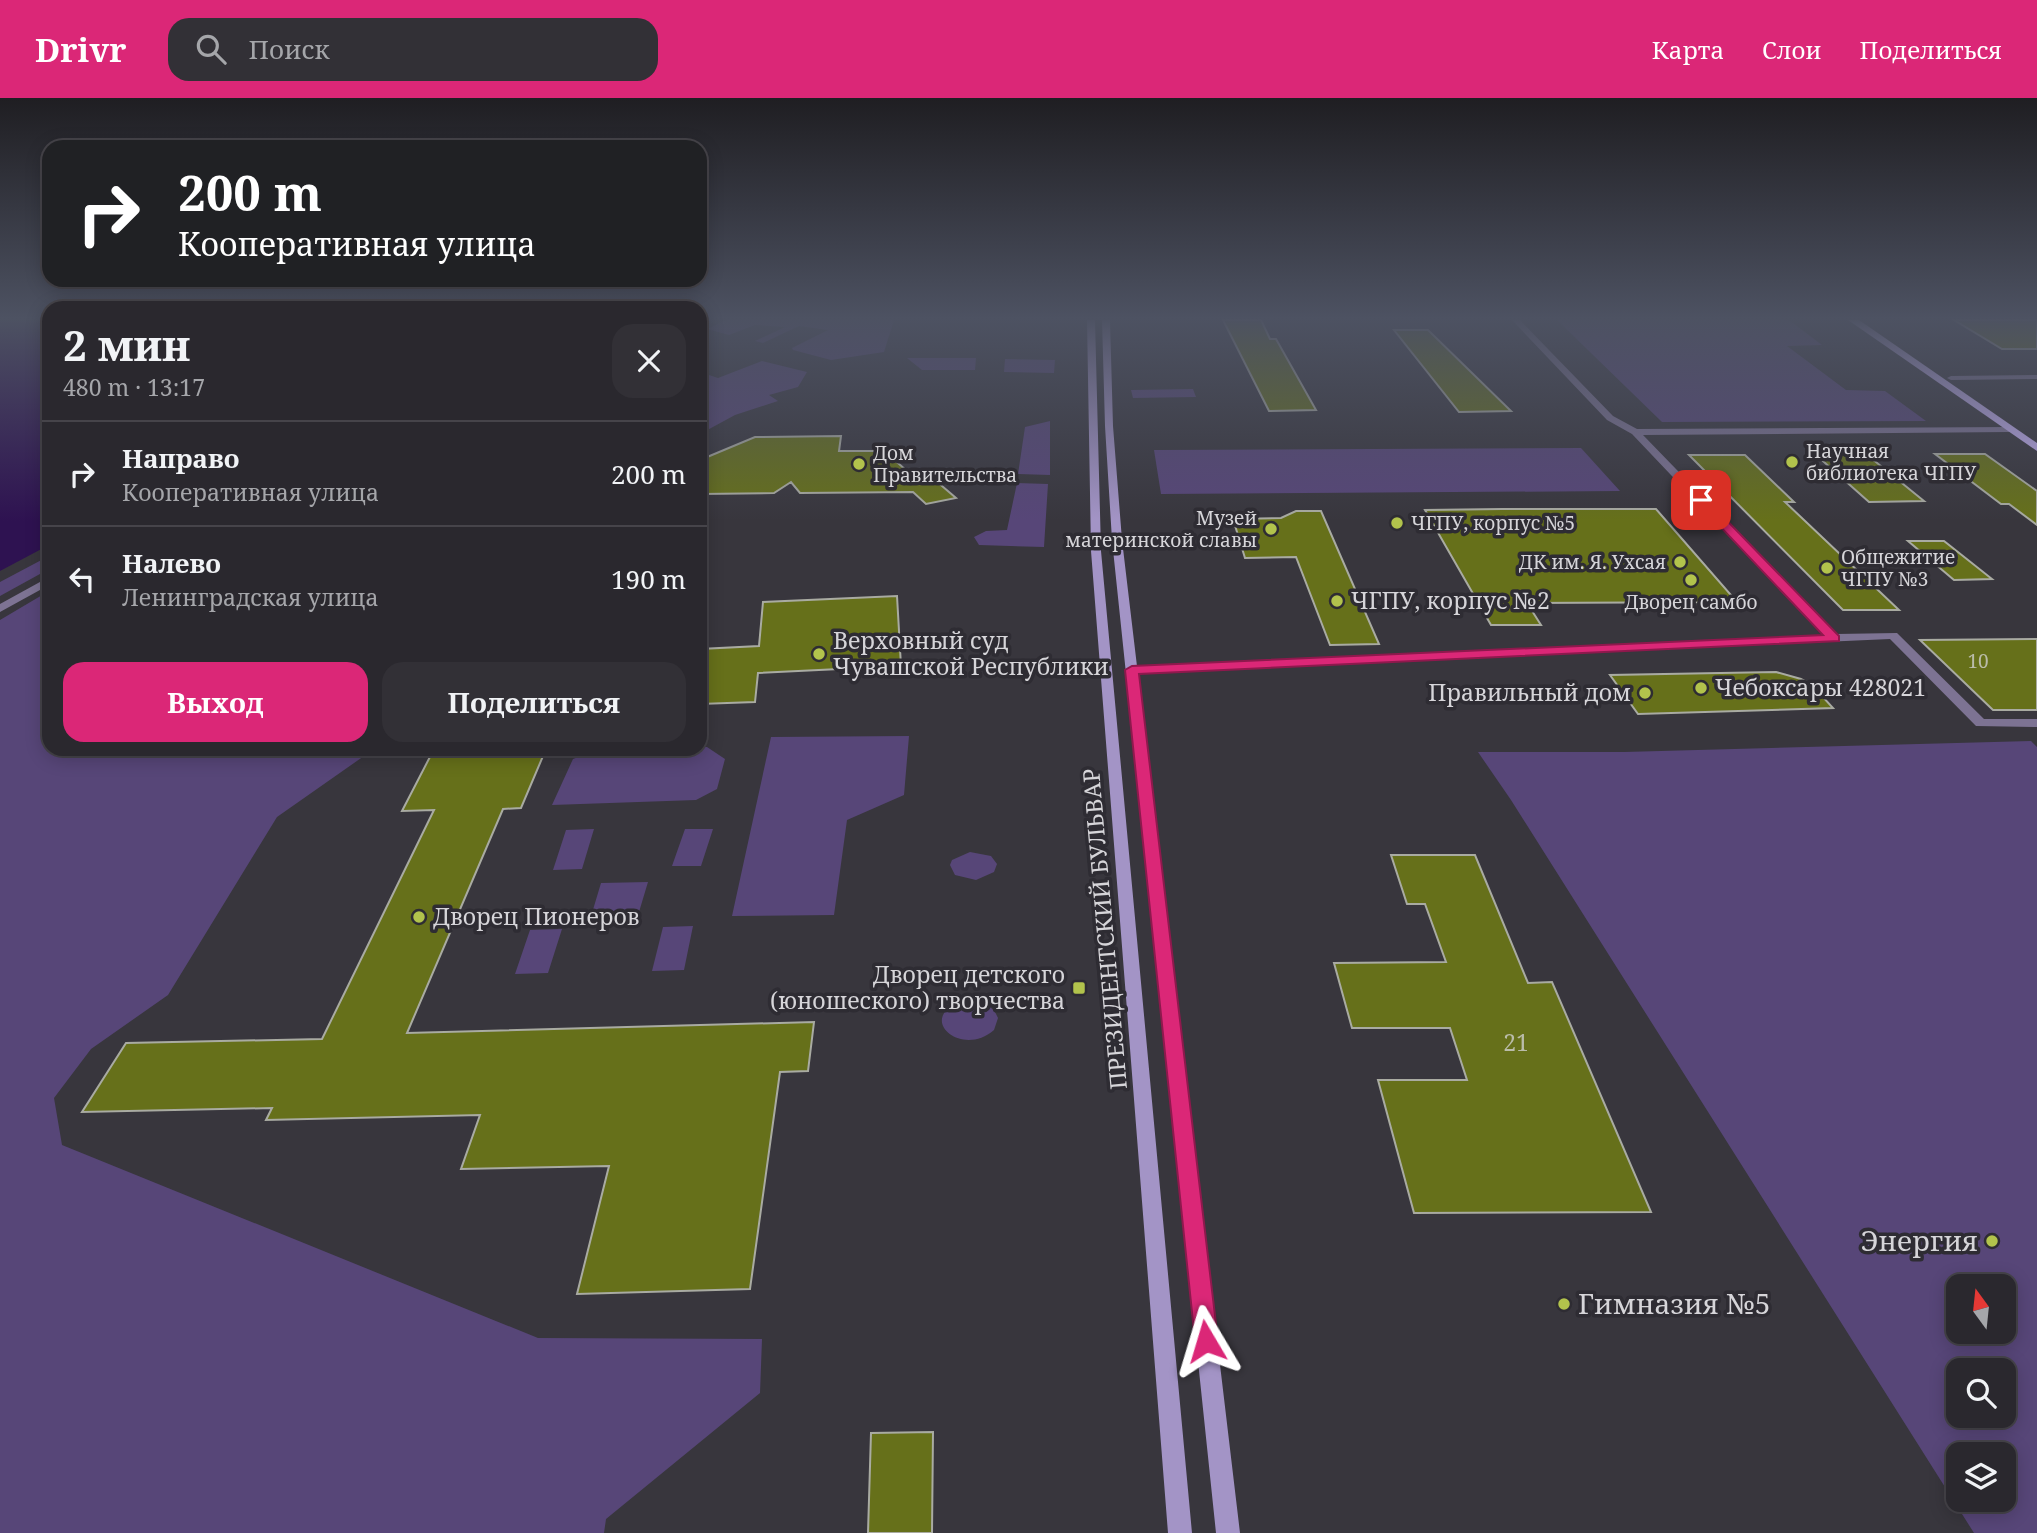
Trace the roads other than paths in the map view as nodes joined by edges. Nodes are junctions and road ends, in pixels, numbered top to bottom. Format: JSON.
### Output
{"nodes":[{"id":1,"x":1095,"y":387,"type":"edge"},
{"id":2,"x":1105,"y":387,"type":"edge"},
{"id":3,"x":1580,"y":387,"type":"edge"},
{"id":4,"x":1948,"y":387,"type":"edge"},
{"id":5,"x":1965,"y":387,"type":"edge"},
{"id":6,"x":1091,"y":416,"type":"junction"},
{"id":7,"x":1109,"y":416,"type":"junction"},
{"id":8,"x":2009,"y":429,"type":"junction"},
{"id":9,"x":1635,"y":432,"type":"junction"},
{"id":10,"x":2037,"y":435,"type":"edge"},
{"id":11,"x":2037,"y":449,"type":"edge"},
{"id":12,"x":1096,"y":551,"type":"junction"},
{"id":13,"x":1118,"y":551,"type":"junction"},
{"id":14,"x":42,"y":584,"type":"edge"},
{"id":15,"x":0,"y":609,"type":"edge"},
{"id":16,"x":1834,"y":639,"type":"junction"},
{"id":17,"x":1107,"y":670,"type":"junction"},
{"id":18,"x":1132,"y":670,"type":"junction"},
{"id":19,"x":2037,"y":723,"type":"edge"},
{"id":20,"x":1113,"y":739,"type":"junction"},
{"id":21,"x":1140,"y":739,"type":"junction"},
{"id":22,"x":1180,"y":1533,"type":"edge"},
{"id":23,"x":1228,"y":1533,"type":"edge"}],
"edges":[{"from":1,"to":6,"type":"main road","name":"ПРЕЗИДЕНТСКИЙ БУЛЬВАР"},
{"from":2,"to":7,"type":"main road","name":"ПРЕЗИДЕНТСКИЙ БУЛЬВАР"},
{"from":3,"to":9,"type":"street"},
{"from":4,"to":8,"type":"main road"},
{"from":5,"to":10,"type":"main road"},
{"from":6,"to":7,"type":"main road"},
{"from":6,"to":12,"type":"main road","name":"ПРЕЗИДЕНТСКИЙ БУЛЬВАР"},
{"from":7,"to":13,"type":"main road","name":"ПРЕЗИДЕНТСКИЙ БУЛЬВАР"},
{"from":8,"to":9,"type":"street"},
{"from":8,"to":11,"type":"main road"},
{"from":9,"to":16,"type":"street"},
{"from":12,"to":13,"type":"main road"},
{"from":12,"to":17,"type":"main road","name":"ПРЕЗИДЕНТСКИЙ БУЛЬВАР"},
{"from":13,"to":18,"type":"main road","name":"ПРЕЗИДЕНТСКИЙ БУЛЬВАР"},
{"from":14,"to":15,"type":"street"},
{"from":16,"to":18,"type":"street"},
{"from":16,"to":19,"type":"street"},
{"from":17,"to":18,"type":"main road"},
{"from":17,"to":20,"type":"main road","name":"ПРЕЗИДЕНТСКИЙ БУЛЬВАР"},
{"from":18,"to":21,"type":"main road","name":"ПРЕЗИДЕНТСКИЙ БУЛЬВАР"},
{"from":20,"to":21,"type":"main road"},
{"from":20,"to":22,"type":"main road","name":"ПРЕЗИДЕНТСКИЙ БУЛЬВАР"},
{"from":21,"to":23,"type":"main road","name":"ПРЕЗИДЕНТСКИЙ БУЛЬВАР"}]}
